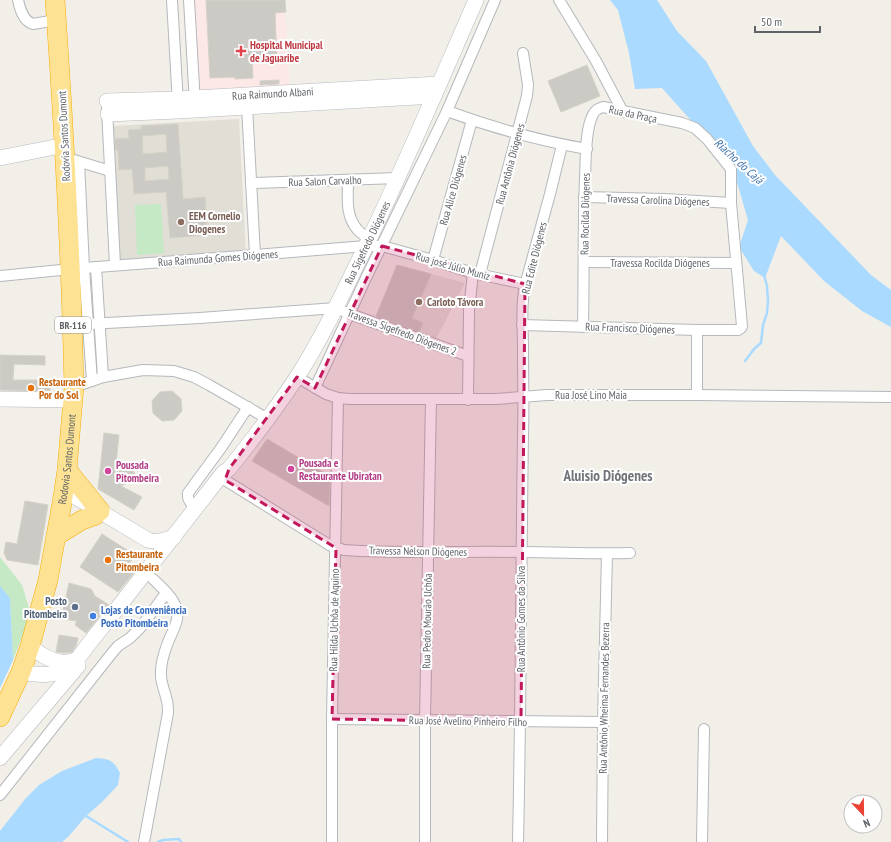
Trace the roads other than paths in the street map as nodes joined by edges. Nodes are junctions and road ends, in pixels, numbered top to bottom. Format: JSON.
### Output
{"nodes":[{"id":1,"x":18,"y":0,"type":"edge"},
{"id":2,"x":55,"y":0,"type":"edge"},
{"id":3,"x":476,"y":0,"type":"edge"},
{"id":4,"x":495,"y":0,"type":"edge"},
{"id":5,"x":559,"y":0,"type":"edge"},
{"id":6,"x":172,"y":3,"type":"edge"},
{"id":7,"x":189,"y":3,"type":"edge"},
{"id":8,"x":56,"y":20,"type":"junction"},
{"id":9,"x":523,"y":54,"type":"dead end"},
{"id":10,"x":193,"y":65,"type":"junction"},
{"id":11,"x":176,"y":66,"type":"junction"},
{"id":12,"x":436,"y":90,"type":"junction"},
{"id":13,"x":298,"y":98,"type":"junction"},
{"id":14,"x":195,"y":104,"type":"junction"},
{"id":15,"x":178,"y":105,"type":"junction"},
{"id":16,"x":247,"y":106,"type":"junction"},
{"id":17,"x":107,"y":108,"type":"joint"},
{"id":18,"x":603,"y":108,"type":"joint"},
{"id":19,"x":447,"y":111,"type":"junction"},
{"id":20,"x":623,"y":112,"type":"junction"},
{"id":21,"x":472,"y":120,"type":"junction"},
{"id":22,"x":518,"y":133,"type":"junction"},
{"id":23,"x":562,"y":145,"type":"junction"},
{"id":24,"x":586,"y":149,"type":"junction"},
{"id":25,"x":0,"y":151,"type":"edge"},
{"id":26,"x":68,"y":151,"type":"junction"},
{"id":27,"x":0,"y":158,"type":"edge"},
{"id":28,"x":110,"y":171,"type":"junction"},
{"id":29,"x":398,"y":178,"type":"junction"},
{"id":30,"x":348,"y":180,"type":"junction"},
{"id":31,"x":251,"y":183,"type":"junction"},
{"id":32,"x":584,"y":197,"type":"junction"},
{"id":33,"x":732,"y":203,"type":"junction"},
{"id":34,"x":367,"y":242,"type":"junction"},
{"id":35,"x":382,"y":246,"type":"junction"},
{"id":36,"x":255,"y":255,"type":"junction"},
{"id":37,"x":433,"y":260,"type":"junction"},
{"id":38,"x":584,"y":262,"type":"junction"},
{"id":39,"x":736,"y":264,"type":"junction"},
{"id":40,"x":115,"y":265,"type":"junction"},
{"id":41,"x":96,"y":267,"type":"junction"},
{"id":42,"x":77,"y":268,"type":"junction"},
{"id":43,"x":477,"y":273,"type":"junction"},
{"id":44,"x":0,"y":276,"type":"edge"},
{"id":45,"x":525,"y":284,"type":"junction"},
{"id":46,"x":343,"y":311,"type":"junction"},
{"id":47,"x":100,"y":323,"type":"junction"},
{"id":48,"x":88,"y":324,"type":"junction"},
{"id":49,"x":522,"y":325,"type":"junction"},
{"id":50,"x":583,"y":327,"type":"junction"},
{"id":51,"x":697,"y":330,"type":"junction"},
{"id":52,"x":738,"y":330,"type":"joint"},
{"id":53,"x":468,"y":356,"type":"junction"},
{"id":54,"x":103,"y":377,"type":"junction"},
{"id":55,"x":297,"y":377,"type":"junction"},
{"id":56,"x":315,"y":388,"type":"junction"},
{"id":57,"x":80,"y":389,"type":"junction"},
{"id":58,"x":697,"y":395,"type":"junction"},
{"id":59,"x":524,"y":397,"type":"junction"},
{"id":60,"x":891,"y":397,"type":"edge"},
{"id":61,"x":338,"y":398,"type":"junction"},
{"id":62,"x":0,"y":399,"type":"edge"},
{"id":63,"x":431,"y":400,"type":"junction"},
{"id":64,"x":468,"y":400,"type":"junction"},
{"id":65,"x":248,"y":407,"type":"junction"},
{"id":66,"x":268,"y":419,"type":"junction"},
{"id":67,"x":67,"y":470,"type":"junction"},
{"id":68,"x":225,"y":475,"type":"junction"},
{"id":69,"x":63,"y":496,"type":"junction"},
{"id":70,"x":196,"y":508,"type":"junction"},
{"id":71,"x":98,"y":513,"type":"junction"},
{"id":72,"x":56,"y":536,"type":"junction"},
{"id":73,"x":174,"y":537,"type":"junction"},
{"id":74,"x":336,"y":548,"type":"junction"},
{"id":75,"x":428,"y":552,"type":"junction"},
{"id":76,"x":522,"y":552,"type":"junction"},
{"id":77,"x":630,"y":553,"type":"dead end"},
{"id":78,"x":607,"y":554,"type":"junction"},
{"id":79,"x":156,"y":569,"type":"junction"},
{"id":80,"x":166,"y":593,"type":"junction"},
{"id":81,"x":30,"y":646,"type":"junction"},
{"id":82,"x":77,"y":660,"type":"junction"},
{"id":83,"x":21,"y":672,"type":"junction"},
{"id":84,"x":0,"y":717,"type":"edge"},
{"id":85,"x":332,"y":719,"type":"junction"},
{"id":86,"x":425,"y":720,"type":"junction"},
{"id":87,"x":521,"y":722,"type":"junction"},
{"id":88,"x":603,"y":722,"type":"junction"},
{"id":89,"x":704,"y":730,"type":"dead end"},
{"id":90,"x":0,"y":758,"type":"edge"},
{"id":91,"x":0,"y":795,"type":"edge"},
{"id":92,"x":144,"y":842,"type":"edge"},
{"id":93,"x":332,"y":842,"type":"edge"},
{"id":94,"x":424,"y":842,"type":"edge"},
{"id":95,"x":518,"y":842,"type":"edge"},
{"id":96,"x":602,"y":842,"type":"edge"},
{"id":97,"x":702,"y":842,"type":"edge"}],
"edges":[{"from":1,"to":8,"type":"street"},
{"from":2,"to":8,"type":"highway","name":"Rodovia Santos Dumont","number":"BR-116"},
{"from":3,"to":12,"type":"main road","name":"Rua Sigefredo Diógenes"},
{"from":4,"to":19,"type":"street"},
{"from":5,"to":20,"type":"street"},
{"from":6,"to":7,"type":"street"},
{"from":6,"to":11,"type":"street"},
{"from":7,"to":10,"type":"street"},
{"from":8,"to":26,"type":"highway","name":"Rodovia Santos Dumont","number":"BR-116"},
{"from":9,"to":22,"type":"street","name":"Rua Antônia Diógenes"},
{"from":10,"to":11,"type":"street"},
{"from":10,"to":14,"type":"street"},
{"from":11,"to":15,"type":"street"},
{"from":12,"to":13,"type":"main road","name":"Rua Raimundo Albani"},
{"from":12,"to":29,"type":"main road","name":"Rua Sigefredo Diógenes"},
{"from":13,"to":14,"type":"main road","name":"Rua Raimundo Albani"},
{"from":13,"to":16,"type":"main road","name":"Rua Raimundo Albani"},
{"from":14,"to":15,"type":"main road","name":"Rua Raimundo Albani"},
{"from":14,"to":16,"type":"main road","name":"Rua Raimundo Albani"},
{"from":15,"to":17,"type":"main road","name":"Rua Raimundo Albani"},
{"from":16,"to":31,"type":"street"},
{"from":17,"to":28,"type":"street"},
{"from":18,"to":20,"type":"street","name":"Rua da Praça"},
{"from":18,"to":24,"type":"street","name":"Rua Rocilda Diógenes"},
{"from":19,"to":21,"type":"street"},
{"from":19,"to":35,"type":"street"},
{"from":20,"to":33,"type":"street","name":"Rua da Praça"},
{"from":21,"to":22,"type":"street"},
{"from":21,"to":37,"type":"street","name":"Rua Alice Diógenes"},
{"from":22,"to":23,"type":"street"},
{"from":22,"to":43,"type":"street","name":"Rua Antônia Diógenes"},
{"from":23,"to":24,"type":"street"},
{"from":23,"to":45,"type":"street","name":"Rua Edite Diógenes"},
{"from":24,"to":32,"type":"street","name":"Rua Rocilda Diógenes"},
{"from":25,"to":26,"type":"main road"},
{"from":26,"to":27,"type":"main road"},
{"from":26,"to":28,"type":"street"},
{"from":26,"to":42,"type":"highway","name":"Rodovia Santos Dumont","number":"BR-116"},
{"from":28,"to":40,"type":"street"},
{"from":29,"to":30,"type":"street","name":"Rua Salon Carvalho"},
{"from":29,"to":34,"type":"main road","name":"Rua Sigefredo Diógenes"},
{"from":30,"to":31,"type":"street","name":"Rua Salon Carvalho"},
{"from":30,"to":34,"type":"street"},
{"from":31,"to":36,"type":"street"},
{"from":32,"to":33,"type":"street","name":"Travessa Carolina Diógenes"},
{"from":32,"to":38,"type":"street","name":"Rua Rocilda Diógenes"},
{"from":33,"to":39,"type":"street","name":"Rua da Praça"},
{"from":34,"to":35,"type":"street","name":"Rua Raimunda Gomes Diógenes"},
{"from":34,"to":36,"type":"street","name":"Rua Raimunda Gomes Diógenes"},
{"from":34,"to":46,"type":"main road","name":"Rua Sigefredo Diógenes"},
{"from":35,"to":37,"type":"street","name":"Rua josé Júlio Muniz"},
{"from":35,"to":46,"type":"street"},
{"from":36,"to":40,"type":"street","name":"Rua Raimunda Gomes Diógenes"},
{"from":37,"to":43,"type":"street","name":"Rua josé Júlio Muniz"},
{"from":38,"to":39,"type":"street","name":"Travessa Rocilda Diógenes"},
{"from":38,"to":50,"type":"street","name":"Rua Rocilda Diógenes"},
{"from":39,"to":52,"type":"street","name":"Rua da Praça"},
{"from":40,"to":41,"type":"street","name":"Rua Raimunda Gomes Diógenes"},
{"from":41,"to":42,"type":"street","name":"Rua Raimunda Gomes Diógenes"},
{"from":41,"to":47,"type":"street"},
{"from":42,"to":44,"type":"street","name":"Rua Raimunda Gomes Diógenes"},
{"from":42,"to":48,"type":"street"},
{"from":42,"to":57,"type":"highway","name":"Rodovia Santos Dumont","number":"BR-116"},
{"from":43,"to":45,"type":"street","name":"Rua josé Júlio Muniz"},
{"from":43,"to":53,"type":"street","name":"Rua Antônia Diógenes"},
{"from":45,"to":49,"type":"street","name":"Rua Edite Diógenes"},
{"from":46,"to":47,"type":"street"},
{"from":46,"to":53,"type":"street","name":"Travessa Sigefredo Diógenes 2"},
{"from":46,"to":55,"type":"main road","name":"Rua Sigefredo Diógenes"},
{"from":46,"to":56,"type":"street"},
{"from":47,"to":48,"type":"street"},
{"from":47,"to":54,"type":"street"},
{"from":48,"to":57,"type":"street"},
{"from":49,"to":50,"type":"street","name":"Rua Francisco Diógenes"},
{"from":49,"to":59,"type":"street","name":"Rua Edite Diógenes"},
{"from":50,"to":51,"type":"street","name":"Rua Francisco Diógenes"},
{"from":51,"to":52,"type":"street","name":"Rua Francisco Diógenes"},
{"from":51,"to":58,"type":"street"},
{"from":53,"to":64,"type":"street","name":"Rua Antônia Diógenes"},
{"from":54,"to":57,"type":"street"},
{"from":54,"to":65,"type":"street"},
{"from":55,"to":56,"type":"street","name":"Rua José Lino Maia"},
{"from":55,"to":66,"type":"main road","name":"Rua Sigefredo Diógenes"},
{"from":56,"to":61,"type":"street","name":"Rua José Lino Maia"},
{"from":57,"to":62,"type":"main road"},
{"from":57,"to":67,"type":"highway","name":"Rodovia Santos Dumont","number":"BR-116"},
{"from":58,"to":59,"type":"street","name":"Rua José Lino Maia"},
{"from":58,"to":60,"type":"street","name":"Rua José Lino Maia"},
{"from":59,"to":64,"type":"street","name":"Rua José Lino Maia"},
{"from":59,"to":76,"type":"street","name":"Rua Antônio Gomes da Silva"},
{"from":61,"to":63,"type":"street","name":"Rua José Lino Maia"},
{"from":61,"to":74,"type":"street","name":"Rua Hilda Uchôa de Aquino"},
{"from":63,"to":64,"type":"street","name":"Rua José Lino Maia"},
{"from":63,"to":75,"type":"street","name":"Rua Pedro Mourão Uchôa"},
{"from":65,"to":66,"type":"street"},
{"from":65,"to":70,"type":"street"},
{"from":66,"to":68,"type":"main road","name":"Rua Sigefredo Diógenes"},
{"from":67,"to":69,"type":"highway","name":"Rodovia Santos Dumont","number":"BR-116"},
{"from":67,"to":71,"type":"highway"},
{"from":68,"to":70,"type":"main road"},
{"from":68,"to":74,"type":"street","name":"Travessa Nelson Diógenes"},
{"from":68,"to":79,"type":"main road"},
{"from":69,"to":71,"type":"main road"},
{"from":69,"to":72,"type":"highway","name":"Rodovia Santos Dumont","number":"BR-116"},
{"from":70,"to":73,"type":"main road"},
{"from":71,"to":72,"type":"highway"},
{"from":71,"to":73,"type":"main road"},
{"from":71,"to":79,"type":"main road"},
{"from":72,"to":81,"type":"highway","name":"Rodovia Santos Dumont","number":"BR-116"},
{"from":73,"to":79,"type":"main road"},
{"from":74,"to":75,"type":"street","name":"Travessa Nelson Diógenes"},
{"from":74,"to":85,"type":"street","name":"Rua Hilda Uchôa de Aquino"},
{"from":75,"to":76,"type":"street","name":"Travessa Nelson Diógenes"},
{"from":75,"to":86,"type":"street","name":"Rua Pedro Mourão Uchôa"},
{"from":76,"to":78,"type":"street","name":"Travessa Nelson Diógenes"},
{"from":76,"to":87,"type":"street","name":"Rua Antônio Gomes da Silva"},
{"from":77,"to":78,"type":"street","name":"Travessa Nelson Diógenes"},
{"from":78,"to":88,"type":"street","name":"Rua Antônio Wheima Fernandes Bezerra"},
{"from":79,"to":80,"type":"street"},
{"from":79,"to":82,"type":"main road"},
{"from":79,"to":90,"type":"main road"},
{"from":80,"to":91,"type":"street"},
{"from":80,"to":92,"type":"street"},
{"from":81,"to":82,"type":"main road"},
{"from":81,"to":83,"type":"highway","name":"Rodovia Santos Dumont","number":"BR-116"},
{"from":82,"to":83,"type":"main road"},
{"from":83,"to":84,"type":"highway","name":"Rodovia Santos Dumont","number":"BR-116"},
{"from":85,"to":86,"type":"street","name":"Rua José Avelino Pinheiro Filho"},
{"from":85,"to":93,"type":"street","name":"Rua Hilda Uchôa de Aquino"},
{"from":86,"to":87,"type":"street","name":"Rua José Avelino Pinheiro Filho"},
{"from":86,"to":94,"type":"street","name":"Rua Pedro Mourão Uchôa"},
{"from":87,"to":88,"type":"street","name":"Rua José Avelino Pinheiro Filho"},
{"from":87,"to":95,"type":"street","name":"Rua Antônio Gomes da Silva"},
{"from":88,"to":96,"type":"street","name":"Rua Antônio Wheima Fernandes Bezerra"},
{"from":89,"to":97,"type":"street"}]}
